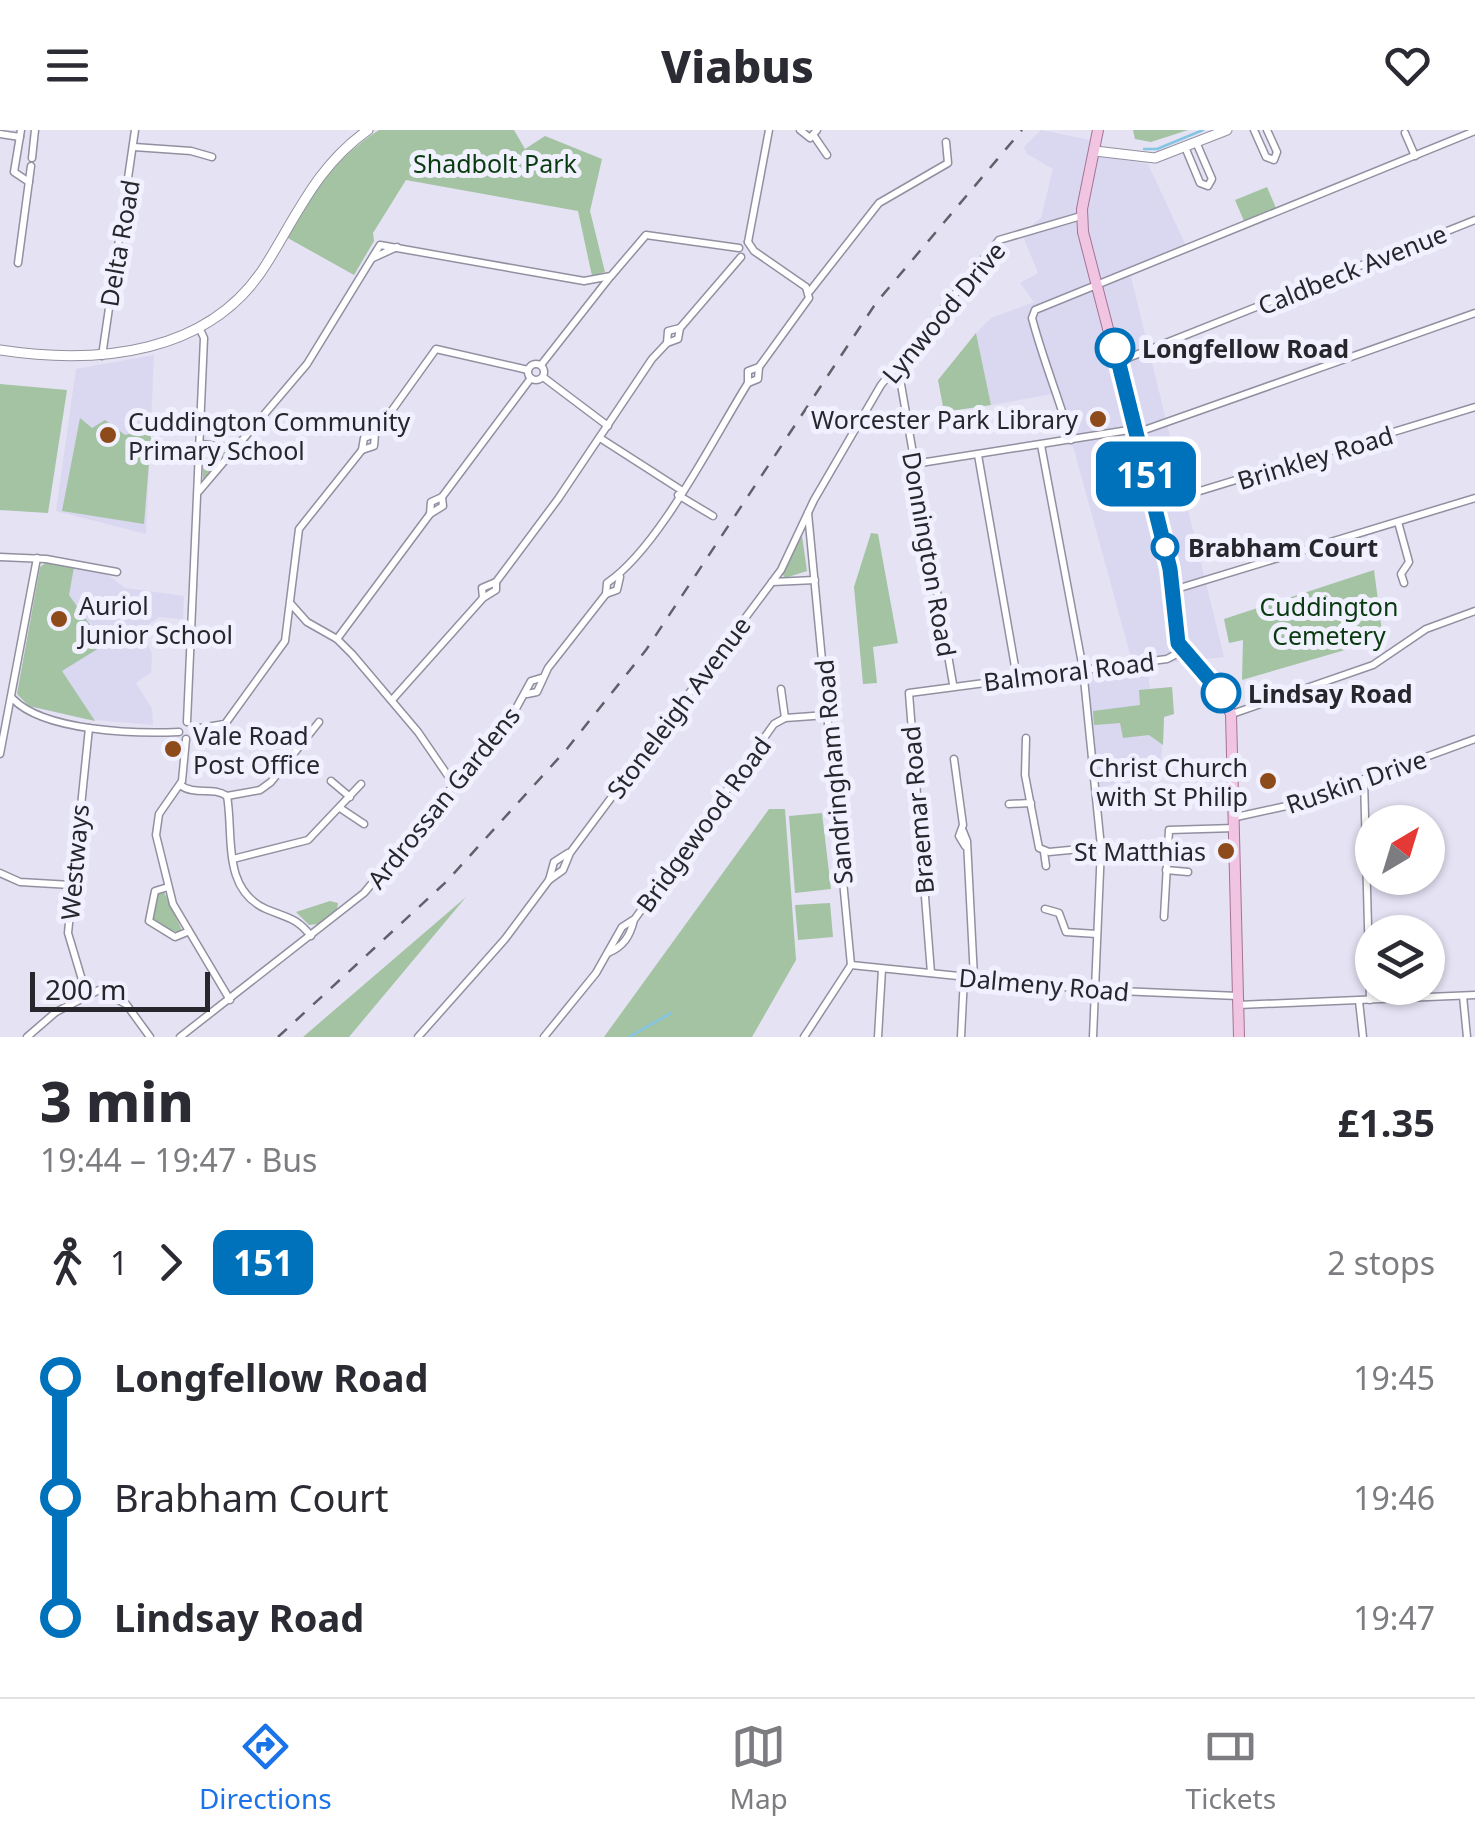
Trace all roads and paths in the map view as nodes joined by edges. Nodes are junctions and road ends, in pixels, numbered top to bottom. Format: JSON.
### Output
{"nodes":[{"id":1,"x":36,"y":130,"type":"edge"},
{"id":2,"x":135,"y":130,"type":"edge"},
{"id":3,"x":368,"y":130,"type":"edge"},
{"id":4,"x":769,"y":130,"type":"edge"},
{"id":5,"x":800,"y":130,"type":"edge"},
{"id":6,"x":1094,"y":130,"type":"edge"},
{"id":7,"x":1227,"y":130,"type":"edge"},
{"id":8,"x":1254,"y":130,"type":"edge"},
{"id":9,"x":1268,"y":130,"type":"edge"},
{"id":10,"x":1475,"y":131,"type":"edge"},
{"id":11,"x":20,"y":133,"type":"edge"},
{"id":12,"x":815,"y":133,"type":"edge"},
{"id":13,"x":1405,"y":133,"type":"dead end"},
{"id":14,"x":0,"y":134,"type":"edge"},
{"id":15,"x":353,"y":134,"type":"edge"},
{"id":16,"x":946,"y":142,"type":"dead end"},
{"id":17,"x":1196,"y":142,"type":"junction"},
{"id":18,"x":134,"y":147,"type":"junction"},
{"id":19,"x":1096,"y":147,"type":"junction"},
{"id":20,"x":1184,"y":147,"type":"junction"},
{"id":21,"x":827,"y":155,"type":"dead end"},
{"id":22,"x":1415,"y":156,"type":"junction"},
{"id":23,"x":212,"y":157,"type":"dead end"},
{"id":24,"x":29,"y":182,"type":"junction"},
{"id":25,"x":1082,"y":216,"type":"junction"},
{"id":26,"x":1475,"y":220,"type":"edge"},
{"id":27,"x":748,"y":242,"type":"junction"},
{"id":28,"x":739,"y":248,"type":"junction"},
{"id":29,"x":754,"y":252,"type":"junction"},
{"id":30,"x":742,"y":256,"type":"junction"},
{"id":31,"x":18,"y":263,"type":"dead end"},
{"id":32,"x":611,"y":276,"type":"junction"},
{"id":33,"x":584,"y":281,"type":"junction"},
{"id":34,"x":1099,"y":286,"type":"junction"},
{"id":35,"x":810,"y":292,"type":"junction"},
{"id":36,"x":597,"y":294,"type":"junction"},
{"id":37,"x":1475,"y":312,"type":"edge"},
{"id":38,"x":199,"y":327,"type":"junction"},
{"id":39,"x":0,"y":350,"type":"edge"},
{"id":40,"x":102,"y":356,"type":"junction"},
{"id":41,"x":1118,"y":362,"type":"junction"},
{"id":42,"x":541,"y":365,"type":"junction"},
{"id":43,"x":897,"y":365,"type":"junction"},
{"id":44,"x":530,"y":374,"type":"junction"},
{"id":45,"x":543,"y":377,"type":"junction"},
{"id":46,"x":1475,"y":407,"type":"edge"},
{"id":47,"x":608,"y":426,"type":"junction"},
{"id":48,"x":1135,"y":431,"type":"junction"},
{"id":49,"x":600,"y":438,"type":"junction"},
{"id":50,"x":1071,"y":440,"type":"junction"},
{"id":51,"x":201,"y":444,"type":"junction"},
{"id":52,"x":1041,"y":445,"type":"junction"},
{"id":53,"x":238,"y":448,"type":"junction"},
{"id":54,"x":978,"y":455,"type":"junction"},
{"id":55,"x":914,"y":464,"type":"junction"},
{"id":56,"x":681,"y":489,"type":"junction"},
{"id":57,"x":199,"y":491,"type":"junction"},
{"id":58,"x":1475,"y":498,"type":"edge"},
{"id":59,"x":1154,"y":505,"type":"junction"},
{"id":60,"x":808,"y":511,"type":"junction"},
{"id":61,"x":712,"y":516,"type":"dead end"},
{"id":62,"x":1398,"y":522,"type":"junction"},
{"id":63,"x":0,"y":558,"type":"edge"},
{"id":64,"x":37,"y":558,"type":"junction"},
{"id":65,"x":785,"y":562,"type":"joint"},
{"id":66,"x":116,"y":572,"type":"dead end"},
{"id":67,"x":815,"y":580,"type":"junction"},
{"id":68,"x":772,"y":582,"type":"junction"},
{"id":69,"x":1404,"y":583,"type":"dead end"},
{"id":70,"x":1172,"y":590,"type":"junction"},
{"id":71,"x":291,"y":604,"type":"junction"},
{"id":72,"x":1475,"y":611,"type":"edge"},
{"id":73,"x":307,"y":622,"type":"junction"},
{"id":74,"x":288,"y":630,"type":"junction"},
{"id":75,"x":337,"y":639,"type":"junction"},
{"id":76,"x":1182,"y":651,"type":"junction"},
{"id":77,"x":1083,"y":669,"type":"junction"},
{"id":78,"x":1017,"y":678,"type":"junction"},
{"id":79,"x":953,"y":684,"type":"junction"},
{"id":80,"x":781,"y":689,"type":"dead end"},
{"id":81,"x":12,"y":699,"type":"junction"},
{"id":82,"x":392,"y":700,"type":"junction"},
{"id":83,"x":25,"y":712,"type":"junction"},
{"id":84,"x":1231,"y":714,"type":"junction"},
{"id":85,"x":828,"y":715,"type":"junction"},
{"id":86,"x":9,"y":718,"type":"junction"},
{"id":87,"x":786,"y":718,"type":"junction"},
{"id":88,"x":187,"y":722,"type":"junction"},
{"id":89,"x":319,"y":722,"type":"dead end"},
{"id":90,"x":89,"y":728,"type":"junction"},
{"id":91,"x":194,"y":728,"type":"junction"},
{"id":92,"x":178,"y":732,"type":"junction"},
{"id":93,"x":1026,"y":738,"type":"dead end"},
{"id":94,"x":186,"y":739,"type":"junction"},
{"id":95,"x":1475,"y":739,"type":"edge"},
{"id":96,"x":0,"y":754,"type":"edge"},
{"id":97,"x":954,"y":758,"type":"dead end"},
{"id":98,"x":1364,"y":780,"type":"junction"},
{"id":99,"x":331,"y":781,"type":"dead end"},
{"id":100,"x":361,"y":784,"type":"dead end"},
{"id":101,"x":180,"y":785,"type":"junction"},
{"id":102,"x":455,"y":786,"type":"junction"},
{"id":103,"x":227,"y":796,"type":"junction"},
{"id":104,"x":350,"y":796,"type":"junction"},
{"id":105,"x":1031,"y":802,"type":"junction"},
{"id":106,"x":1009,"y":804,"type":"dead end"},
{"id":107,"x":340,"y":808,"type":"junction"},
{"id":108,"x":1236,"y":823,"type":"junction"},
{"id":109,"x":364,"y":824,"type":"dead end"},
{"id":110,"x":1101,"y":848,"type":"junction"},
{"id":111,"x":1044,"y":852,"type":"junction"},
{"id":112,"x":234,"y":859,"type":"junction"},
{"id":113,"x":1046,"y":866,"type":"dead end"},
{"id":114,"x":1166,"y":870,"type":"junction"},
{"id":115,"x":1188,"y":872,"type":"dead end"},
{"id":116,"x":0,"y":874,"type":"edge"},
{"id":117,"x":71,"y":886,"type":"junction"},
{"id":118,"x":168,"y":887,"type":"junction"},
{"id":119,"x":1045,"y":909,"type":"dead end"},
{"id":120,"x":1368,"y":915,"type":"edge"},
{"id":121,"x":1164,"y":917,"type":"dead end"},
{"id":122,"x":187,"y":932,"type":"junction"},
{"id":123,"x":1097,"y":934,"type":"junction"},
{"id":124,"x":312,"y":936,"type":"junction"},
{"id":125,"x":850,"y":965,"type":"junction"},
{"id":126,"x":882,"y":969,"type":"junction"},
{"id":127,"x":932,"y":973,"type":"junction"},
{"id":128,"x":964,"y":977,"type":"junction"},
{"id":129,"x":974,"y":978,"type":"junction"},
{"id":130,"x":1095,"y":990,"type":"junction"},
{"id":131,"x":86,"y":993,"type":"junction"},
{"id":132,"x":1475,"y":995,"type":"edge"},
{"id":133,"x":1463,"y":996,"type":"junction"},
{"id":134,"x":1445,"y":997,"type":"edge"},
{"id":135,"x":230,"y":1000,"type":"junction"},
{"id":136,"x":1238,"y":1001,"type":"junction"},
{"id":137,"x":1355,"y":1001,"type":"edge"},
{"id":138,"x":1359,"y":1005,"type":"edge"},
{"id":139,"x":28,"y":1037,"type":"edge"},
{"id":140,"x":150,"y":1037,"type":"edge"},
{"id":141,"x":180,"y":1037,"type":"edge"},
{"id":142,"x":418,"y":1037,"type":"edge"},
{"id":143,"x":544,"y":1037,"type":"edge"},
{"id":144,"x":804,"y":1037,"type":"edge"},
{"id":145,"x":878,"y":1037,"type":"edge"},
{"id":146,"x":961,"y":1037,"type":"edge"},
{"id":147,"x":1093,"y":1037,"type":"edge"},
{"id":148,"x":1239,"y":1037,"type":"edge"},
{"id":149,"x":1363,"y":1037,"type":"edge"},
{"id":150,"x":1467,"y":1037,"type":"edge"}],
"edges":[{"from":1,"to":24,"type":"street"},
{"from":2,"to":18,"type":"street","name":"Delta Road"},
{"from":3,"to":15,"type":"street"},
{"from":4,"to":27,"type":"street"},
{"from":5,"to":12,"type":"street"},
{"from":6,"to":19,"type":"main road"},
{"from":7,"to":17,"type":"street"},
{"from":8,"to":9,"type":"street"},
{"from":10,"to":22,"type":"street"},
{"from":11,"to":14,"type":"street"},
{"from":11,"to":24,"type":"street"},
{"from":12,"to":21,"type":"street"},
{"from":13,"to":22,"type":"street"},
{"from":15,"to":38,"type":"street"},
{"from":16,"to":35,"type":"street","name":"Ardrossan Gardens"},
{"from":17,"to":20,"type":"street"},
{"from":17,"to":20,"type":"street"},
{"from":18,"to":23,"type":"street"},
{"from":18,"to":40,"type":"street","name":"Delta Road"},
{"from":19,"to":20,"type":"street"},
{"from":19,"to":25,"type":"main road"},
{"from":22,"to":34,"type":"street"},
{"from":24,"to":31,"type":"street"},
{"from":25,"to":34,"type":"main road"},
{"from":25,"to":43,"type":"street","name":"Lynwood Drive"},
{"from":26,"to":41,"type":"street","name":"Caldbeck Avenue"},
{"from":27,"to":28,"type":"street"},
{"from":27,"to":29,"type":"street"},
{"from":28,"to":30,"type":"street"},
{"from":28,"to":32,"type":"street"},
{"from":29,"to":30,"type":"street"},
{"from":29,"to":35,"type":"street"},
{"from":30,"to":47,"type":"street"},
{"from":32,"to":33,"type":"street"},
{"from":32,"to":36,"type":"street"},
{"from":33,"to":36,"type":"street"},
{"from":33,"to":53,"type":"street"},
{"from":34,"to":41,"type":"main road"},
{"from":34,"to":50,"type":"street"},
{"from":35,"to":56,"type":"street","name":"Ardrossan Gardens"},
{"from":36,"to":42,"type":"street"},
{"from":37,"to":48,"type":"street"},
{"from":38,"to":40,"type":"street"},
{"from":38,"to":51,"type":"street"},
{"from":39,"to":40,"type":"street"},
{"from":41,"to":48,"type":"main road"},
{"from":42,"to":44,"type":"street"},
{"from":42,"to":45,"type":"street"},
{"from":43,"to":55,"type":"street","name":"Donnington Road"},
{"from":43,"to":60,"type":"street","name":"Lynwood Drive"},
{"from":44,"to":45,"type":"street"},
{"from":44,"to":71,"type":"street"},
{"from":44,"to":75,"type":"street"},
{"from":45,"to":47,"type":"street"},
{"from":46,"to":59,"type":"street","name":"Brinkley Road"},
{"from":47,"to":49,"type":"street"},
{"from":48,"to":50,"type":"street"},
{"from":48,"to":59,"type":"main road"},
{"from":49,"to":56,"type":"street"},
{"from":49,"to":82,"type":"street"},
{"from":50,"to":52,"type":"street"},
{"from":51,"to":53,"type":"street"},
{"from":51,"to":57,"type":"street"},
{"from":52,"to":54,"type":"street"},
{"from":52,"to":77,"type":"street"},
{"from":53,"to":57,"type":"street"},
{"from":54,"to":55,"type":"street"},
{"from":54,"to":78,"type":"street"},
{"from":55,"to":79,"type":"street","name":"Donnington Road"},
{"from":56,"to":61,"type":"street"},
{"from":56,"to":102,"type":"street","name":"Ardrossan Gardens"},
{"from":57,"to":88,"type":"street"},
{"from":58,"to":62,"type":"street"},
{"from":59,"to":70,"type":"main road"},
{"from":60,"to":65,"type":"street","name":"Lynwood Drive"},
{"from":60,"to":67,"type":"street","name":"Sandringham Road"},
{"from":62,"to":69,"type":"street"},
{"from":62,"to":70,"type":"street"},
{"from":63,"to":64,"type":"street"},
{"from":64,"to":66,"type":"street"},
{"from":64,"to":81,"type":"street"},
{"from":65,"to":68,"type":"street","name":"Stoneleigh Avenue"},
{"from":67,"to":68,"type":"street"},
{"from":67,"to":85,"type":"street","name":"Sandringham Road"},
{"from":68,"to":142,"type":"street","name":"Stoneleigh Avenue"},
{"from":70,"to":76,"type":"main road"},
{"from":71,"to":73,"type":"street"},
{"from":71,"to":74,"type":"street"},
{"from":72,"to":84,"type":"street"},
{"from":73,"to":74,"type":"street"},
{"from":73,"to":75,"type":"street"},
{"from":74,"to":91,"type":"street"},
{"from":75,"to":82,"type":"street"},
{"from":76,"to":77,"type":"street","name":"Balmoral Road"},
{"from":76,"to":84,"type":"main road"},
{"from":77,"to":78,"type":"street","name":"Balmoral Road"},
{"from":77,"to":110,"type":"street"},
{"from":78,"to":79,"type":"street","name":"Balmoral Road"},
{"from":79,"to":127,"type":"street","name":"Braemar Road"},
{"from":80,"to":87,"type":"street"},
{"from":81,"to":83,"type":"street"},
{"from":81,"to":86,"type":"street"},
{"from":82,"to":102,"type":"street"},
{"from":83,"to":86,"type":"street"},
{"from":83,"to":90,"type":"street"},
{"from":84,"to":108,"type":"main road"},
{"from":85,"to":87,"type":"street","name":"Bridgewood Road"},
{"from":85,"to":125,"type":"street","name":"Sandringham Road"},
{"from":86,"to":96,"type":"street"},
{"from":87,"to":143,"type":"street","name":"Bridgewood Road"},
{"from":88,"to":91,"type":"street"},
{"from":88,"to":92,"type":"street"},
{"from":89,"to":103,"type":"street"},
{"from":90,"to":92,"type":"street"},
{"from":90,"to":117,"type":"street","name":"Westways"},
{"from":91,"to":94,"type":"street"},
{"from":92,"to":94,"type":"street"},
{"from":93,"to":105,"type":"street"},
{"from":94,"to":101,"type":"street"},
{"from":95,"to":98,"type":"street","name":"Ruskin Drive"},
{"from":97,"to":129,"type":"street"},
{"from":98,"to":108,"type":"street","name":"Ruskin Drive"},
{"from":98,"to":120,"type":"street"},
{"from":99,"to":104,"type":"street"},
{"from":100,"to":104,"type":"street"},
{"from":101,"to":103,"type":"street"},
{"from":101,"to":118,"type":"street"},
{"from":102,"to":124,"type":"street","name":"Ardrossan Gardens"},
{"from":103,"to":112,"type":"street"},
{"from":104,"to":107,"type":"street"},
{"from":105,"to":106,"type":"street"},
{"from":105,"to":111,"type":"street"},
{"from":107,"to":109,"type":"street"},
{"from":107,"to":112,"type":"street"},
{"from":108,"to":114,"type":"street","name":"Ruskin Drive"},
{"from":108,"to":136,"type":"main road"},
{"from":110,"to":111,"type":"street"},
{"from":110,"to":123,"type":"street"},
{"from":111,"to":113,"type":"street"},
{"from":112,"to":124,"type":"street"},
{"from":114,"to":115,"type":"street"},
{"from":114,"to":121,"type":"street"},
{"from":116,"to":117,"type":"street"},
{"from":117,"to":131,"type":"street","name":"Westways"},
{"from":118,"to":122,"type":"street"},
{"from":118,"to":122,"type":"street"},
{"from":119,"to":123,"type":"street"},
{"from":122,"to":135,"type":"street"},
{"from":123,"to":130,"type":"street"},
{"from":124,"to":135,"type":"street","name":"Ardrossan Gardens"},
{"from":125,"to":126,"type":"street","name":"Dalmeny Road"},
{"from":125,"to":144,"type":"street"},
{"from":126,"to":127,"type":"street","name":"Dalmeny Road"},
{"from":126,"to":145,"type":"street"},
{"from":127,"to":128,"type":"street","name":"Dalmeny Road"},
{"from":128,"to":129,"type":"street","name":"Dalmeny Road"},
{"from":128,"to":146,"type":"street"},
{"from":129,"to":130,"type":"street","name":"Dalmeny Road"},
{"from":130,"to":136,"type":"street","name":"Dalmeny Road"},
{"from":130,"to":147,"type":"street"},
{"from":131,"to":139,"type":"street"},
{"from":131,"to":140,"type":"street"},
{"from":132,"to":133,"type":"street","name":"Dalmeny Road"},
{"from":133,"to":134,"type":"street","name":"Dalmeny Road"},
{"from":133,"to":150,"type":"street"},
{"from":135,"to":141,"type":"street","name":"Ardrossan Gardens"},
{"from":136,"to":137,"type":"street","name":"Dalmeny Road"},
{"from":136,"to":148,"type":"main road"},
{"from":138,"to":149,"type":"street"}]}
